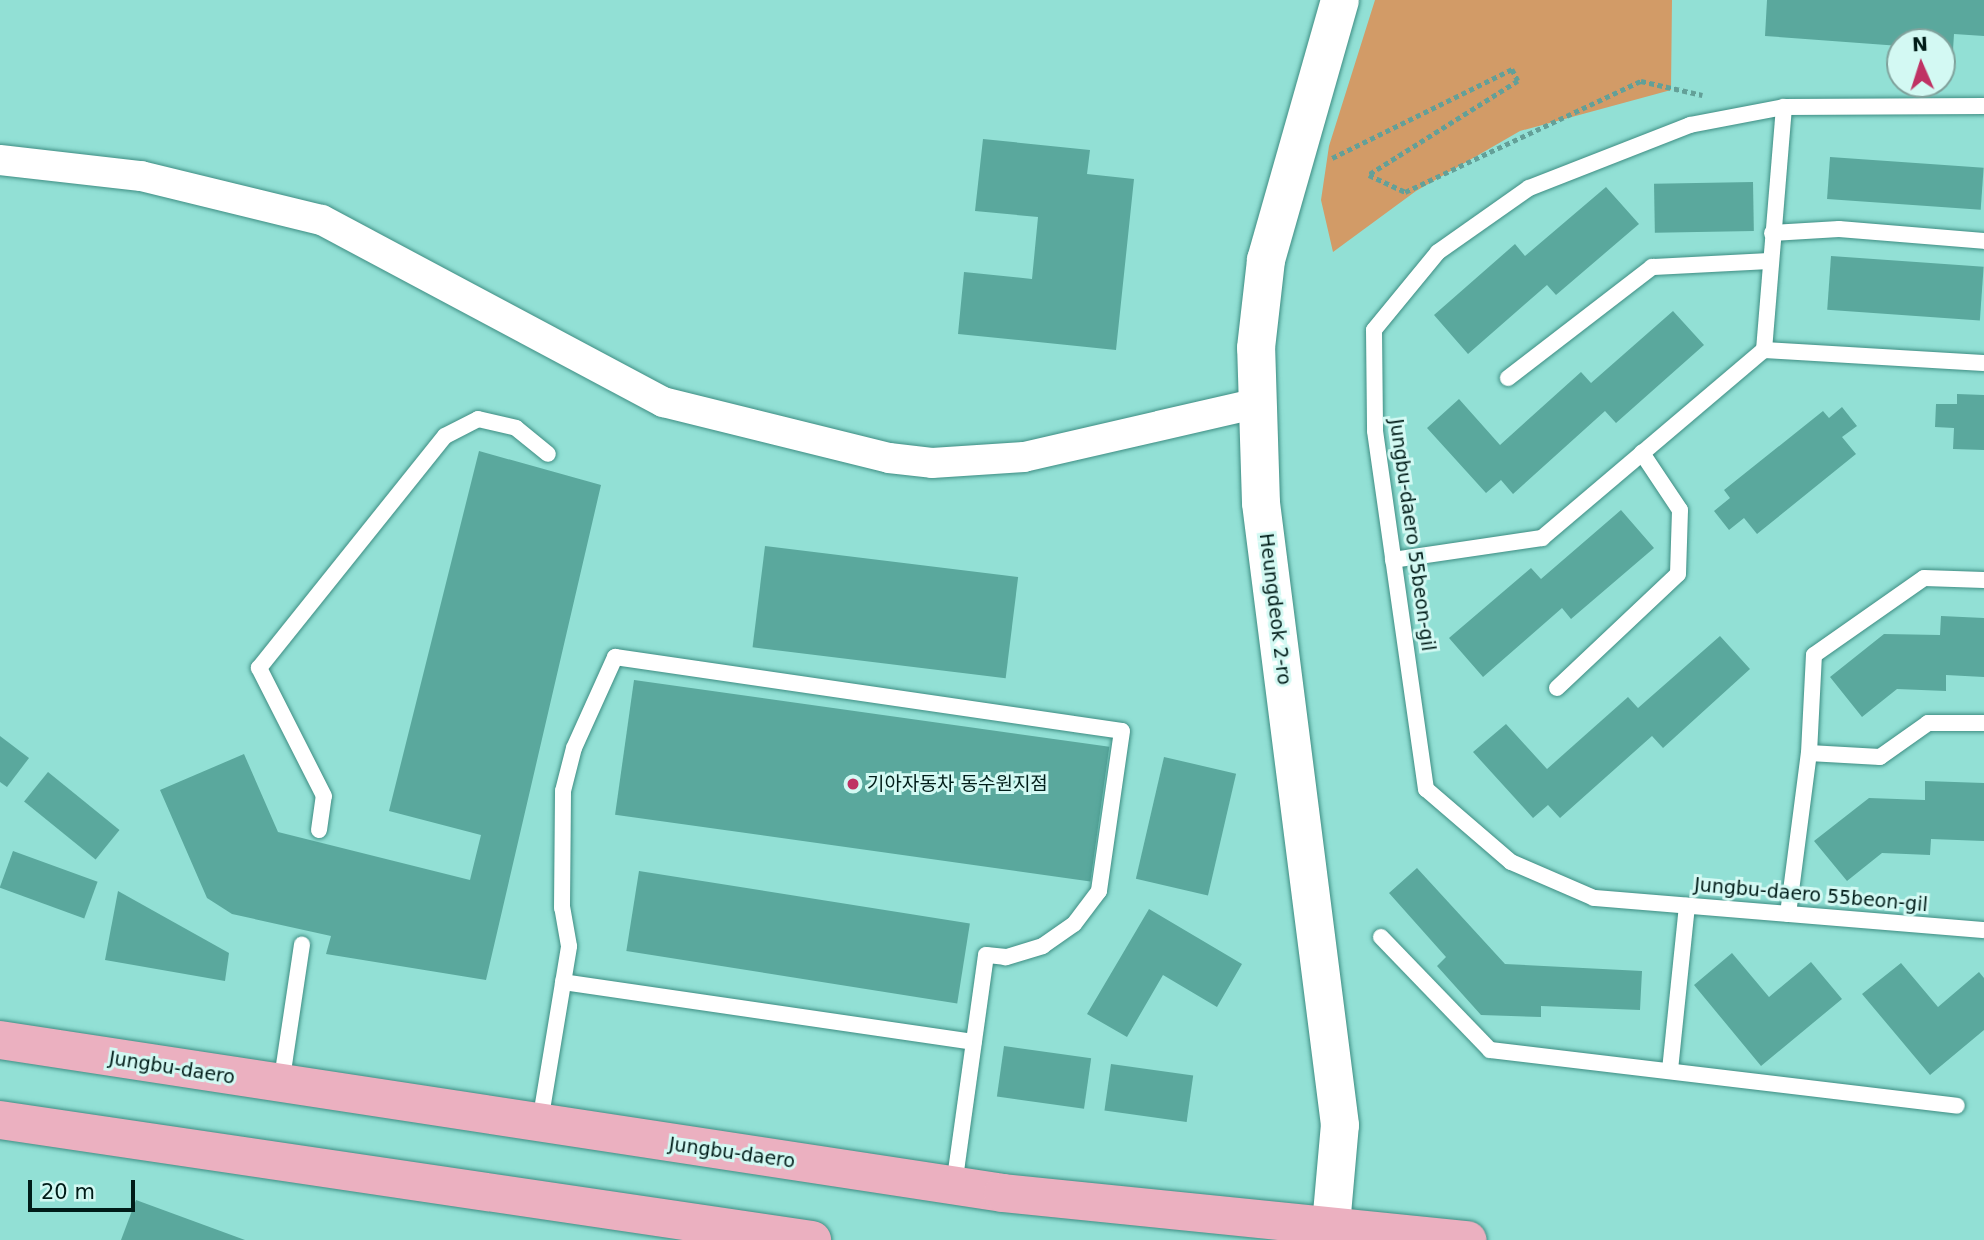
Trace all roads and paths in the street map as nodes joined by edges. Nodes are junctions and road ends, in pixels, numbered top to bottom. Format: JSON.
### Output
{"nodes":[{"id":1,"x":1340,"y":0,"type":"edge"},
{"id":2,"x":1984,"y":106,"type":"edge"},
{"id":3,"x":1784,"y":107,"type":"junction"},
{"id":4,"x":1743,"y":115,"type":"junction"},
{"id":5,"x":1337,"y":159,"type":"dead end"},
{"id":6,"x":0,"y":160,"type":"edge"},
{"id":7,"x":1772,"y":233,"type":"junction"},
{"id":8,"x":1984,"y":241,"type":"edge"},
{"id":9,"x":1771,"y":261,"type":"junction"},
{"id":10,"x":1764,"y":350,"type":"junction"},
{"id":11,"x":1984,"y":363,"type":"edge"},
{"id":12,"x":1508,"y":378,"type":"dead end"},
{"id":13,"x":1258,"y":402,"type":"junction"},
{"id":14,"x":1642,"y":453,"type":"junction"},
{"id":15,"x":548,"y":454,"type":"dead end"},
{"id":16,"x":1393,"y":559,"type":"junction"},
{"id":17,"x":1984,"y":580,"type":"edge"},
{"id":18,"x":1557,"y":688,"type":"dead end"},
{"id":19,"x":1984,"y":723,"type":"edge"},
{"id":20,"x":1809,"y":753,"type":"junction"},
{"id":21,"x":318,"y":830,"type":"dead end"},
{"id":22,"x":1687,"y":906,"type":"junction"},
{"id":23,"x":1788,"y":914,"type":"junction"},
{"id":24,"x":1984,"y":930,"type":"edge"},
{"id":25,"x":1381,"y":937,"type":"dead end"},
{"id":26,"x":302,"y":946,"type":"dead end"},
{"id":27,"x":563,"y":982,"type":"junction"},
{"id":28,"x":0,"y":1040,"type":"edge"},
{"id":29,"x":974,"y":1042,"type":"junction"},
{"id":30,"x":1670,"y":1070,"type":"junction"},
{"id":31,"x":281,"y":1086,"type":"junction"},
{"id":32,"x":1957,"y":1106,"type":"dead end"},
{"id":33,"x":0,"y":1120,"type":"edge"},
{"id":34,"x":540,"y":1124,"type":"junction"},
{"id":35,"x":954,"y":1186,"type":"junction"},
{"id":36,"x":1331,"y":1225,"type":"junction"},
{"id":37,"x":812,"y":1240,"type":"edge"},
{"id":38,"x":1468,"y":1240,"type":"edge"}],
"edges":[{"from":1,"to":13,"type":"street","name":"Heungdeok 2-ro"},
{"from":2,"to":3,"type":"lane","name":"Jungbu-daero 55beon-gil"},
{"from":3,"to":4,"type":"lane","name":"Jungbu-daero 55beon-gil"},
{"from":3,"to":7,"type":"lane"},
{"from":4,"to":5,"type":"path"},
{"from":4,"to":16,"type":"lane","name":"Jungbu-daero 55beon-gil"},
{"from":6,"to":13,"type":"street"},
{"from":7,"to":8,"type":"lane"},
{"from":7,"to":9,"type":"lane"},
{"from":9,"to":10,"type":"lane"},
{"from":9,"to":12,"type":"lane"},
{"from":10,"to":11,"type":"lane"},
{"from":10,"to":14,"type":"lane"},
{"from":13,"to":36,"type":"street","name":"Heungdeok 2-ro"},
{"from":14,"to":16,"type":"lane"},
{"from":14,"to":18,"type":"lane"},
{"from":15,"to":21,"type":"lane"},
{"from":16,"to":22,"type":"lane","name":"Jungbu-daero 55beon-gil"},
{"from":17,"to":20,"type":"lane"},
{"from":19,"to":20,"type":"lane"},
{"from":20,"to":23,"type":"lane"},
{"from":22,"to":23,"type":"lane","name":"Jungbu-daero 55beon-gil"},
{"from":22,"to":30,"type":"lane"},
{"from":23,"to":24,"type":"lane","name":"Jungbu-daero 55beon-gil"},
{"from":25,"to":30,"type":"lane"},
{"from":26,"to":31,"type":"lane"},
{"from":27,"to":29,"type":"lane"},
{"from":27,"to":29,"type":"lane"},
{"from":27,"to":34,"type":"lane"},
{"from":28,"to":31,"type":"main road","name":"Jungbu-daero"},
{"from":29,"to":35,"type":"lane"},
{"from":30,"to":32,"type":"lane"},
{"from":31,"to":34,"type":"main road","name":"Jungbu-daero"},
{"from":33,"to":37,"type":"main road"},
{"from":34,"to":35,"type":"main road","name":"Jungbu-daero"},
{"from":35,"to":36,"type":"main road","name":"Jungbu-daero"},
{"from":36,"to":38,"type":"main road","name":"Jungbu-daero"}]}
